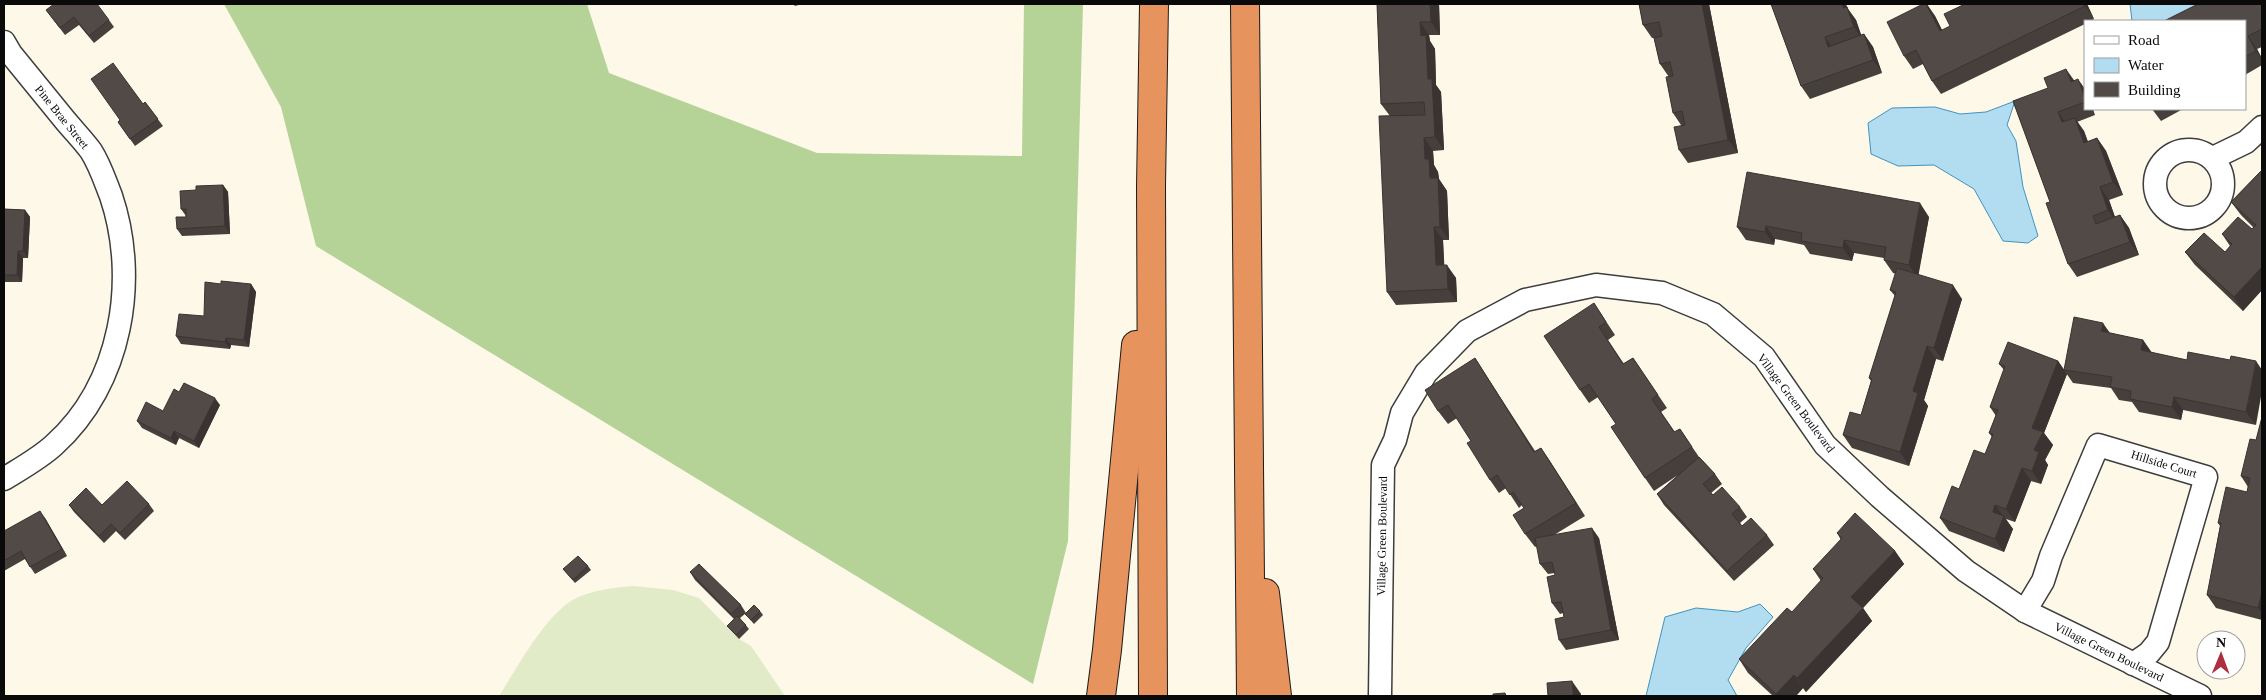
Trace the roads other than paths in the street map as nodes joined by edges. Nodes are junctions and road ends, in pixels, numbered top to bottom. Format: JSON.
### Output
{"nodes":[{"id":1,"x":1154,"y":4,"type":"edge"},
{"id":2,"x":1244,"y":4,"type":"edge"},
{"id":3,"x":4,"y":42,"type":"edge"},
{"id":4,"x":2262,"y":127,"type":"edge"},
{"id":5,"x":2212,"y":158,"type":"dead end"},
{"id":6,"x":1152,"y":186,"type":"junction"},
{"id":7,"x":1250,"y":462,"type":"junction"},
{"id":8,"x":4,"y":479,"type":"edge"},
{"id":9,"x":2025,"y":611,"type":"junction"},
{"id":10,"x":2133,"y":664,"type":"junction"},
{"id":11,"x":1100,"y":696,"type":"edge"},
{"id":12,"x":1154,"y":696,"type":"edge"},
{"id":13,"x":1251,"y":696,"type":"edge"},
{"id":14,"x":1278,"y":696,"type":"edge"},
{"id":15,"x":1380,"y":696,"type":"edge"},
{"id":16,"x":2200,"y":696,"type":"edge"}],
"edges":[{"from":1,"to":6,"type":"highway"},
{"from":2,"to":7,"type":"highway"},
{"from":3,"to":8,"type":"street","name":"Pine Brae Street"},
{"from":4,"to":5,"type":"street"},
{"from":6,"to":11,"type":"highway"},
{"from":6,"to":12,"type":"highway"},
{"from":7,"to":13,"type":"highway"},
{"from":7,"to":14,"type":"highway"},
{"from":9,"to":10,"type":"street","name":"Village Green Boulevard"},
{"from":9,"to":10,"type":"street","name":"Hillside Court"},
{"from":9,"to":15,"type":"street","name":"Village Green Boulevard"},
{"from":10,"to":16,"type":"street","name":"Village Green Boulevard"}]}
